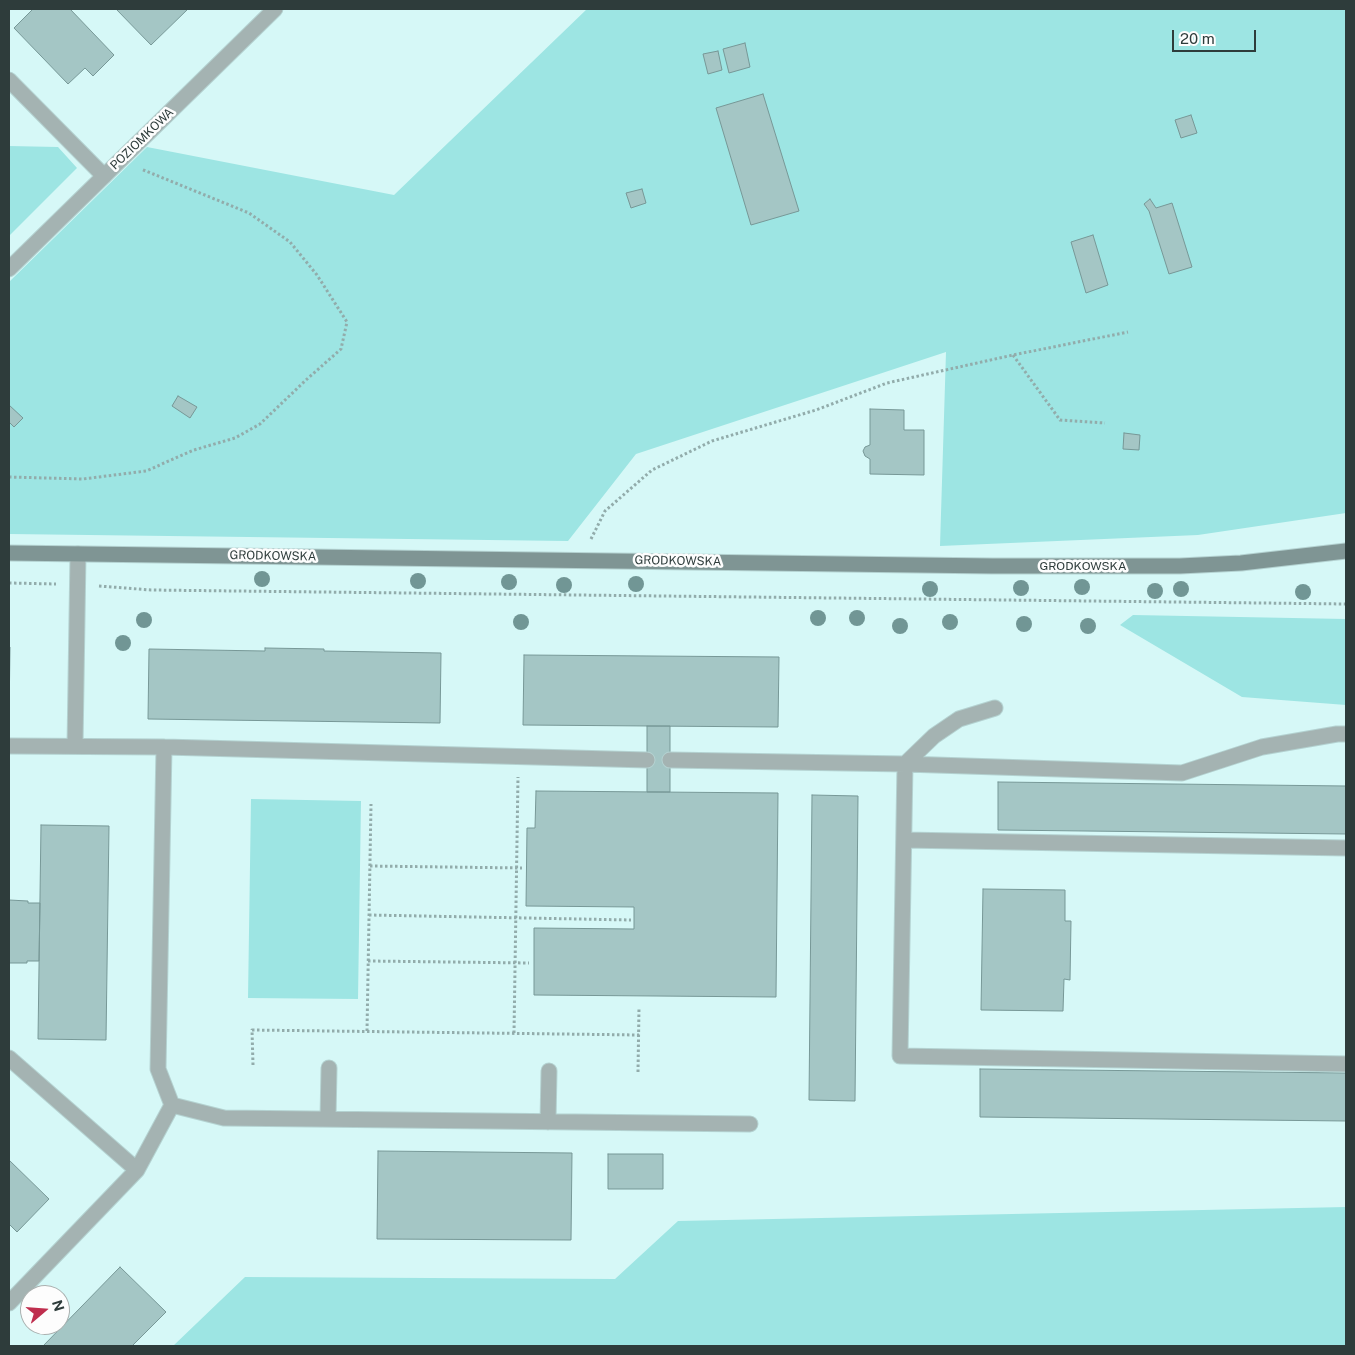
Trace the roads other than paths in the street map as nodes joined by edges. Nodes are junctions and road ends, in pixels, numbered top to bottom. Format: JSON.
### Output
{"nodes":[{"id":1,"x":275,"y":9,"type":"edge"},
{"id":2,"x":9,"y":80,"type":"edge"},
{"id":3,"x":104,"y":176,"type":"junction"},
{"id":4,"x":9,"y":269,"type":"edge"},
{"id":5,"x":1346,"y":551,"type":"edge"},
{"id":6,"x":9,"y":552,"type":"edge"},
{"id":7,"x":78,"y":554,"type":"junction"},
{"id":8,"x":995,"y":708,"type":"dead end"},
{"id":9,"x":1346,"y":734,"type":"edge"},
{"id":10,"x":9,"y":746,"type":"edge"},
{"id":11,"x":75,"y":746,"type":"junction"},
{"id":12,"x":164,"y":747,"type":"junction"},
{"id":13,"x":647,"y":760,"type":"dead end"},
{"id":14,"x":670,"y":760,"type":"dead end"},
{"id":15,"x":905,"y":764,"type":"junction"},
{"id":16,"x":904,"y":840,"type":"junction"},
{"id":17,"x":1346,"y":848,"type":"edge"},
{"id":18,"x":9,"y":1058,"type":"edge"},
{"id":19,"x":1346,"y":1064,"type":"edge"},
{"id":20,"x":329,"y":1068,"type":"dead end"},
{"id":21,"x":549,"y":1071,"type":"dead end"},
{"id":22,"x":172,"y":1105,"type":"junction"},
{"id":23,"x":328,"y":1119,"type":"junction"},
{"id":24,"x":548,"y":1122,"type":"junction"},
{"id":25,"x":750,"y":1124,"type":"dead end"},
{"id":26,"x":137,"y":1170,"type":"junction"},
{"id":27,"x":10,"y":1300,"type":"edge"}],
"edges":[{"from":1,"to":3,"type":"street","name":"POZIOMKOWA"},
{"from":2,"to":3,"type":"street"},
{"from":3,"to":4,"type":"street","name":"POZIOMKOWA"},
{"from":5,"to":7,"type":"main road","name":"GRODKOWSKA"},
{"from":6,"to":7,"type":"main road","name":"GRODKOWSKA"},
{"from":7,"to":11,"type":"street"},
{"from":8,"to":15,"type":"street"},
{"from":9,"to":15,"type":"street"},
{"from":10,"to":11,"type":"street"},
{"from":11,"to":12,"type":"street"},
{"from":12,"to":13,"type":"street"},
{"from":12,"to":22,"type":"street"},
{"from":14,"to":15,"type":"street"},
{"from":15,"to":16,"type":"street"},
{"from":16,"to":17,"type":"street"},
{"from":16,"to":19,"type":"street"},
{"from":18,"to":26,"type":"street"},
{"from":20,"to":23,"type":"street"},
{"from":21,"to":24,"type":"street"},
{"from":22,"to":23,"type":"street"},
{"from":22,"to":26,"type":"street"},
{"from":23,"to":24,"type":"street"},
{"from":24,"to":25,"type":"street"},
{"from":26,"to":27,"type":"street"}]}
